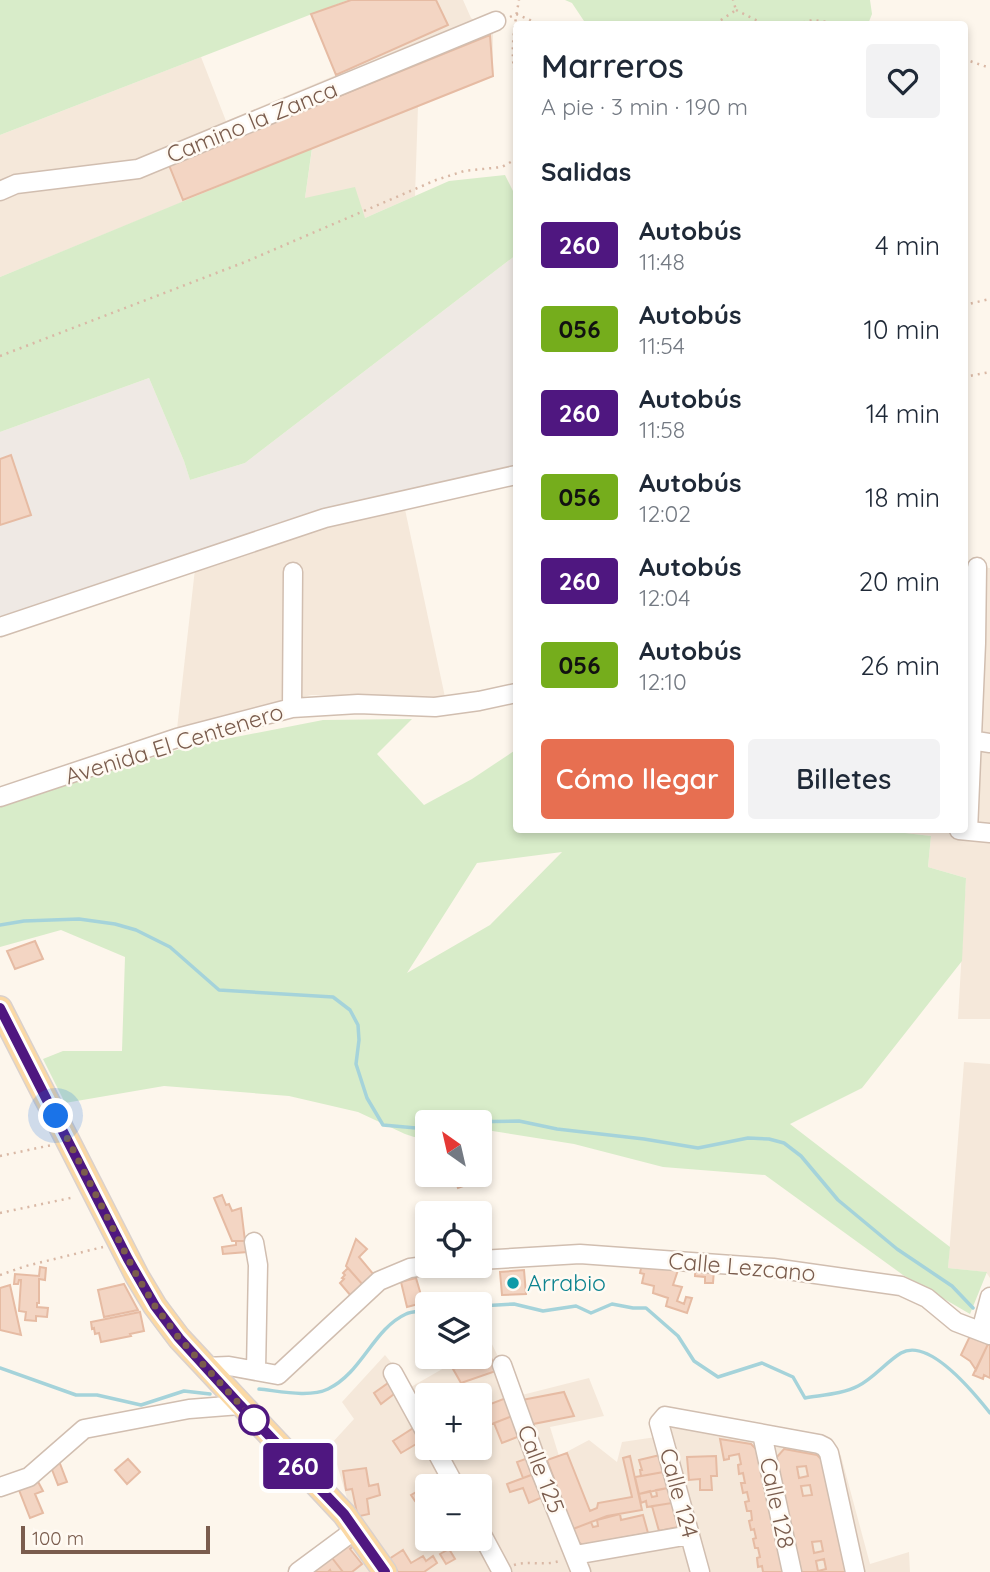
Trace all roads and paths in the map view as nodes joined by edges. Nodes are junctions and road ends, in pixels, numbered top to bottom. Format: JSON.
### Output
{"nodes":[{"id":1,"x":519,"y":0,"type":"edge"},
{"id":2,"x":733,"y":0,"type":"edge"},
{"id":3,"x":736,"y":10,"type":"junction"},
{"id":4,"x":516,"y":14,"type":"junction"},
{"id":5,"x":496,"y":21,"type":"joint"},
{"id":6,"x":515,"y":21,"type":"edge"},
{"id":7,"x":532,"y":21,"type":"edge"},
{"id":8,"x":720,"y":21,"type":"edge"},
{"id":9,"x":758,"y":21,"type":"edge"},
{"id":10,"x":968,"y":60,"type":"edge"},
{"id":11,"x":990,"y":68,"type":"edge"},
{"id":12,"x":513,"y":161,"type":"edge"},
{"id":13,"x":0,"y":191,"type":"edge"},
{"id":14,"x":990,"y":299,"type":"edge"},
{"id":15,"x":968,"y":304,"type":"edge"},
{"id":16,"x":0,"y":356,"type":"edge"},
{"id":17,"x":990,"y":372,"type":"edge"},
{"id":18,"x":968,"y":376,"type":"edge"},
{"id":19,"x":513,"y":476,"type":"edge"},
{"id":20,"x":977,"y":567,"type":"dead end"},
{"id":21,"x":293,"y":572,"type":"dead end"},
{"id":22,"x":0,"y":627,"type":"edge"},
{"id":23,"x":970,"y":643,"type":"edge"},
{"id":24,"x":513,"y":693,"type":"edge"},
{"id":25,"x":292,"y":708,"type":"junction"},
{"id":26,"x":968,"y":740,"type":"edge"},
{"id":27,"x":990,"y":743,"type":"edge"},
{"id":28,"x":0,"y":797,"type":"edge"},
{"id":29,"x":968,"y":831,"type":"edge"},
{"id":30,"x":990,"y":833,"type":"edge"},
{"id":31,"x":0,"y":1008,"type":"edge"},
{"id":32,"x":69,"y":1141,"type":"junction"},
{"id":33,"x":0,"y":1156,"type":"edge"},
{"id":34,"x":94,"y":1193,"type":"junction"},
{"id":35,"x":0,"y":1213,"type":"edge"},
{"id":36,"x":120,"y":1242,"type":"junction"},
{"id":37,"x":254,"y":1242,"type":"dead end"},
{"id":38,"x":492,"y":1259,"type":"edge"},
{"id":39,"x":415,"y":1267,"type":"edge"},
{"id":40,"x":0,"y":1275,"type":"edge"},
{"id":41,"x":990,"y":1297,"type":"edge"},
{"id":42,"x":985,"y":1333,"type":"edge"},
{"id":43,"x":502,"y":1365,"type":"dead end"},
{"id":44,"x":205,"y":1367,"type":"junction"},
{"id":45,"x":256,"y":1371,"type":"junction"},
{"id":46,"x":393,"y":1373,"type":"dead end"},
{"id":47,"x":240,"y":1405,"type":"junction"},
{"id":48,"x":415,"y":1413,"type":"edge"},
{"id":49,"x":762,"y":1434,"type":"junction"},
{"id":50,"x":0,"y":1487,"type":"edge"},
{"id":51,"x":356,"y":1530,"type":"junction"},
{"id":52,"x":690,"y":1535,"type":"junction"},
{"id":53,"x":492,"y":1548,"type":"edge"},
{"id":54,"x":575,"y":1555,"type":"junction"},
{"id":55,"x":507,"y":1569,"type":"edge"},
{"id":56,"x":298,"y":1572,"type":"edge"},
{"id":57,"x":385,"y":1572,"type":"edge"},
{"id":58,"x":581,"y":1572,"type":"edge"},
{"id":59,"x":700,"y":1572,"type":"edge"},
{"id":60,"x":792,"y":1572,"type":"edge"},
{"id":61,"x":855,"y":1572,"type":"edge"}],
"edges":[{"from":1,"to":4,"type":"path"},
{"from":2,"to":3,"type":"path"},
{"from":3,"to":8,"type":"path"},
{"from":3,"to":9,"type":"path"},
{"from":4,"to":5,"type":"path"},
{"from":4,"to":6,"type":"path"},
{"from":4,"to":7,"type":"path"},
{"from":5,"to":13,"type":"street","name":"Camino la Zanca"},
{"from":10,"to":11,"type":"path"},
{"from":12,"to":16,"type":"path"},
{"from":14,"to":15,"type":"path"},
{"from":17,"to":18,"type":"path"},
{"from":19,"to":22,"type":"street"},
{"from":20,"to":23,"type":"street"},
{"from":21,"to":25,"type":"street"},
{"from":23,"to":26,"type":"street"},
{"from":24,"to":25,"type":"street","name":"Avenida El Centenero"},
{"from":25,"to":28,"type":"street","name":"Avenida El Centenero"},
{"from":26,"to":27,"type":"street"},
{"from":29,"to":30,"type":"street"},
{"from":31,"to":32,"type":"main road"},
{"from":32,"to":33,"type":"path"},
{"from":32,"to":34,"type":"main road"},
{"from":34,"to":35,"type":"path"},
{"from":34,"to":36,"type":"main road"},
{"from":36,"to":40,"type":"path"},
{"from":36,"to":44,"type":"main road"},
{"from":37,"to":45,"type":"street"},
{"from":38,"to":42,"type":"street","name":"Calle Lezcano"},
{"from":39,"to":45,"type":"street"},
{"from":41,"to":42,"type":"street"},
{"from":43,"to":54,"type":"street","name":"Calle 125"},
{"from":44,"to":45,"type":"street"},
{"from":44,"to":47,"type":"main road"},
{"from":46,"to":48,"type":"street"},
{"from":47,"to":50,"type":"street"},
{"from":47,"to":51,"type":"main road"},
{"from":49,"to":52,"type":"street","name":"Calle 124"},
{"from":49,"to":60,"type":"street","name":"Calle 128"},
{"from":49,"to":61,"type":"street"},
{"from":51,"to":56,"type":"street"},
{"from":51,"to":57,"type":"main road"},
{"from":52,"to":54,"type":"street"},
{"from":52,"to":59,"type":"street","name":"Calle 124"},
{"from":53,"to":55,"type":"street"},
{"from":54,"to":55,"type":"path"},
{"from":54,"to":58,"type":"street","name":"Calle 125"}]}
